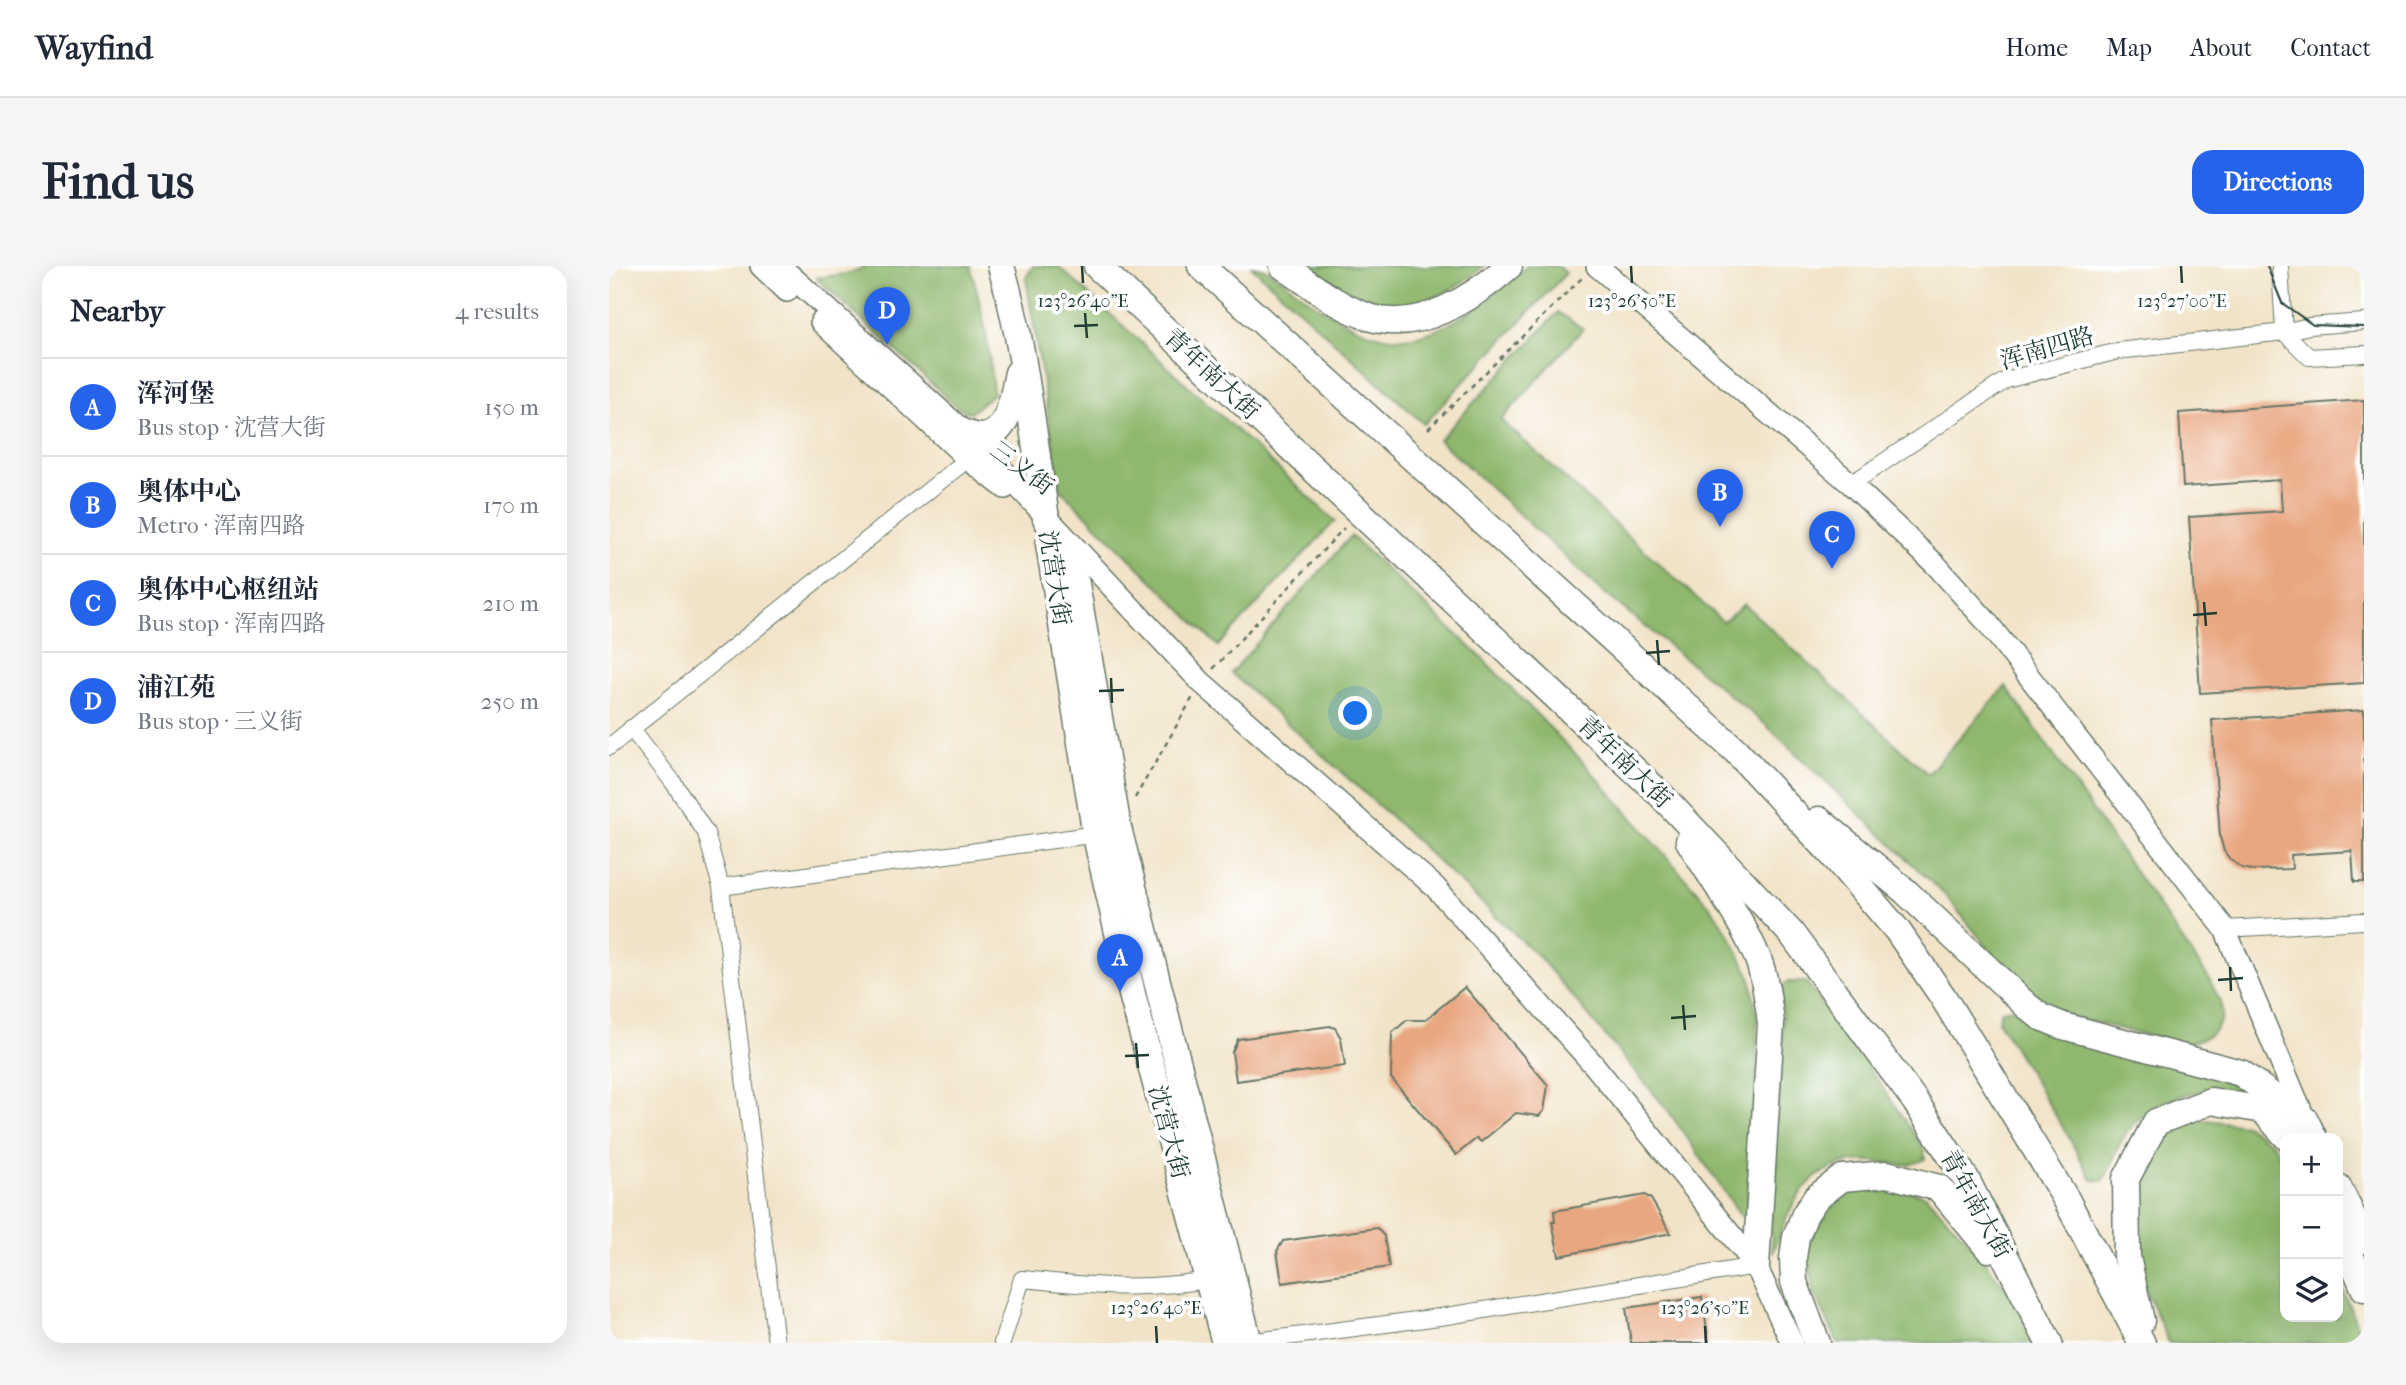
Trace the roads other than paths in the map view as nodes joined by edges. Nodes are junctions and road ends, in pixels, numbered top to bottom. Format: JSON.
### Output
{"nodes":[{"id":1,"x":761,"y":266,"type":"edge"},
{"id":2,"x":780,"y":266,"type":"edge"},
{"id":3,"x":1001,"y":266,"type":"edge"},
{"id":4,"x":1097,"y":266,"type":"edge"},
{"id":5,"x":1201,"y":266,"type":"edge"},
{"id":6,"x":1283,"y":266,"type":"edge"},
{"id":7,"x":1509,"y":266,"type":"edge"},
{"id":8,"x":2280,"y":266,"type":"edge"},
{"id":9,"x":1591,"y":271,"type":"edge"},
{"id":10,"x":2364,"y":322,"type":"edge"},
{"id":11,"x":2284,"y":332,"type":"junction"},
{"id":12,"x":2364,"y":354,"type":"edge"},
{"id":13,"x":1021,"y":358,"type":"junction"},
{"id":14,"x":971,"y":447,"type":"junction"},
{"id":15,"x":1851,"y":484,"type":"junction"},
{"id":16,"x":1046,"y":518,"type":"junction"},
{"id":17,"x":631,"y":727,"type":"junction"},
{"id":18,"x":609,"y":747,"type":"edge"},
{"id":19,"x":1736,"y":751,"type":"junction"},
{"id":20,"x":1661,"y":795,"type":"junction"},
{"id":21,"x":1107,"y":832,"type":"junction"},
{"id":22,"x":722,"y":887,"type":"junction"},
{"id":23,"x":2364,"y":921,"type":"edge"},
{"id":24,"x":2225,"y":929,"type":"junction"},
{"id":25,"x":2302,"y":1132,"type":"edge"},
{"id":26,"x":2342,"y":1196,"type":"edge"},
{"id":27,"x":2343,"y":1238,"type":"edge"},
{"id":28,"x":2364,"y":1240,"type":"edge"},
{"id":29,"x":1756,"y":1266,"type":"junction"},
{"id":30,"x":1220,"y":1277,"type":"junction"},
{"id":31,"x":2364,"y":1288,"type":"edge"},
{"id":32,"x":2024,"y":1293,"type":"junction"},
{"id":33,"x":776,"y":1343,"type":"edge"},
{"id":34,"x":1002,"y":1343,"type":"edge"},
{"id":35,"x":1241,"y":1343,"type":"edge"},
{"id":36,"x":1792,"y":1343,"type":"edge"},
{"id":37,"x":1817,"y":1343,"type":"edge"},
{"id":38,"x":2049,"y":1343,"type":"edge"},
{"id":39,"x":2144,"y":1343,"type":"edge"}],
"edges":[{"from":1,"to":14,"type":"street","name":"三义街"},
{"from":2,"to":14,"type":"street","name":"三义街"},
{"from":3,"to":13,"type":"main road","name":"沈营大街"},
{"from":4,"to":20,"type":"main road","name":"青年南大街"},
{"from":5,"to":19,"type":"main road"},
{"from":6,"to":7,"type":"main road"},
{"from":8,"to":11,"type":"street"},
{"from":9,"to":15,"type":"street"},
{"from":10,"to":11,"type":"street","name":"浑南四路"},
{"from":11,"to":12,"type":"street"},
{"from":11,"to":15,"type":"street","name":"浑南四路"},
{"from":13,"to":14,"type":"main road"},
{"from":13,"to":16,"type":"main road","name":"沈营大街"},
{"from":14,"to":16,"type":"street","name":"三义街"},
{"from":14,"to":17,"type":"street"},
{"from":15,"to":24,"type":"street"},
{"from":16,"to":21,"type":"main road","name":"沈营大街"},
{"from":16,"to":29,"type":"street","name":"三义街"},
{"from":17,"to":18,"type":"street"},
{"from":17,"to":22,"type":"street"},
{"from":19,"to":25,"type":"main road"},
{"from":19,"to":39,"type":"main road"},
{"from":20,"to":29,"type":"main road"},
{"from":20,"to":32,"type":"main road","name":"青年南大街"},
{"from":21,"to":22,"type":"street"},
{"from":21,"to":30,"type":"main road","name":"沈营大街"},
{"from":22,"to":33,"type":"street"},
{"from":23,"to":24,"type":"street"},
{"from":24,"to":25,"type":"street"},
{"from":25,"to":39,"type":"main road"},
{"from":26,"to":28,"type":"main road"},
{"from":27,"to":31,"type":"main road"},
{"from":29,"to":35,"type":"street"},
{"from":29,"to":36,"type":"street","name":"三义街"},
{"from":30,"to":34,"type":"street"},
{"from":30,"to":35,"type":"main road","name":"沈营大街"},
{"from":32,"to":37,"type":"main road"},
{"from":32,"to":38,"type":"main road","name":"青年南大街"}]}
